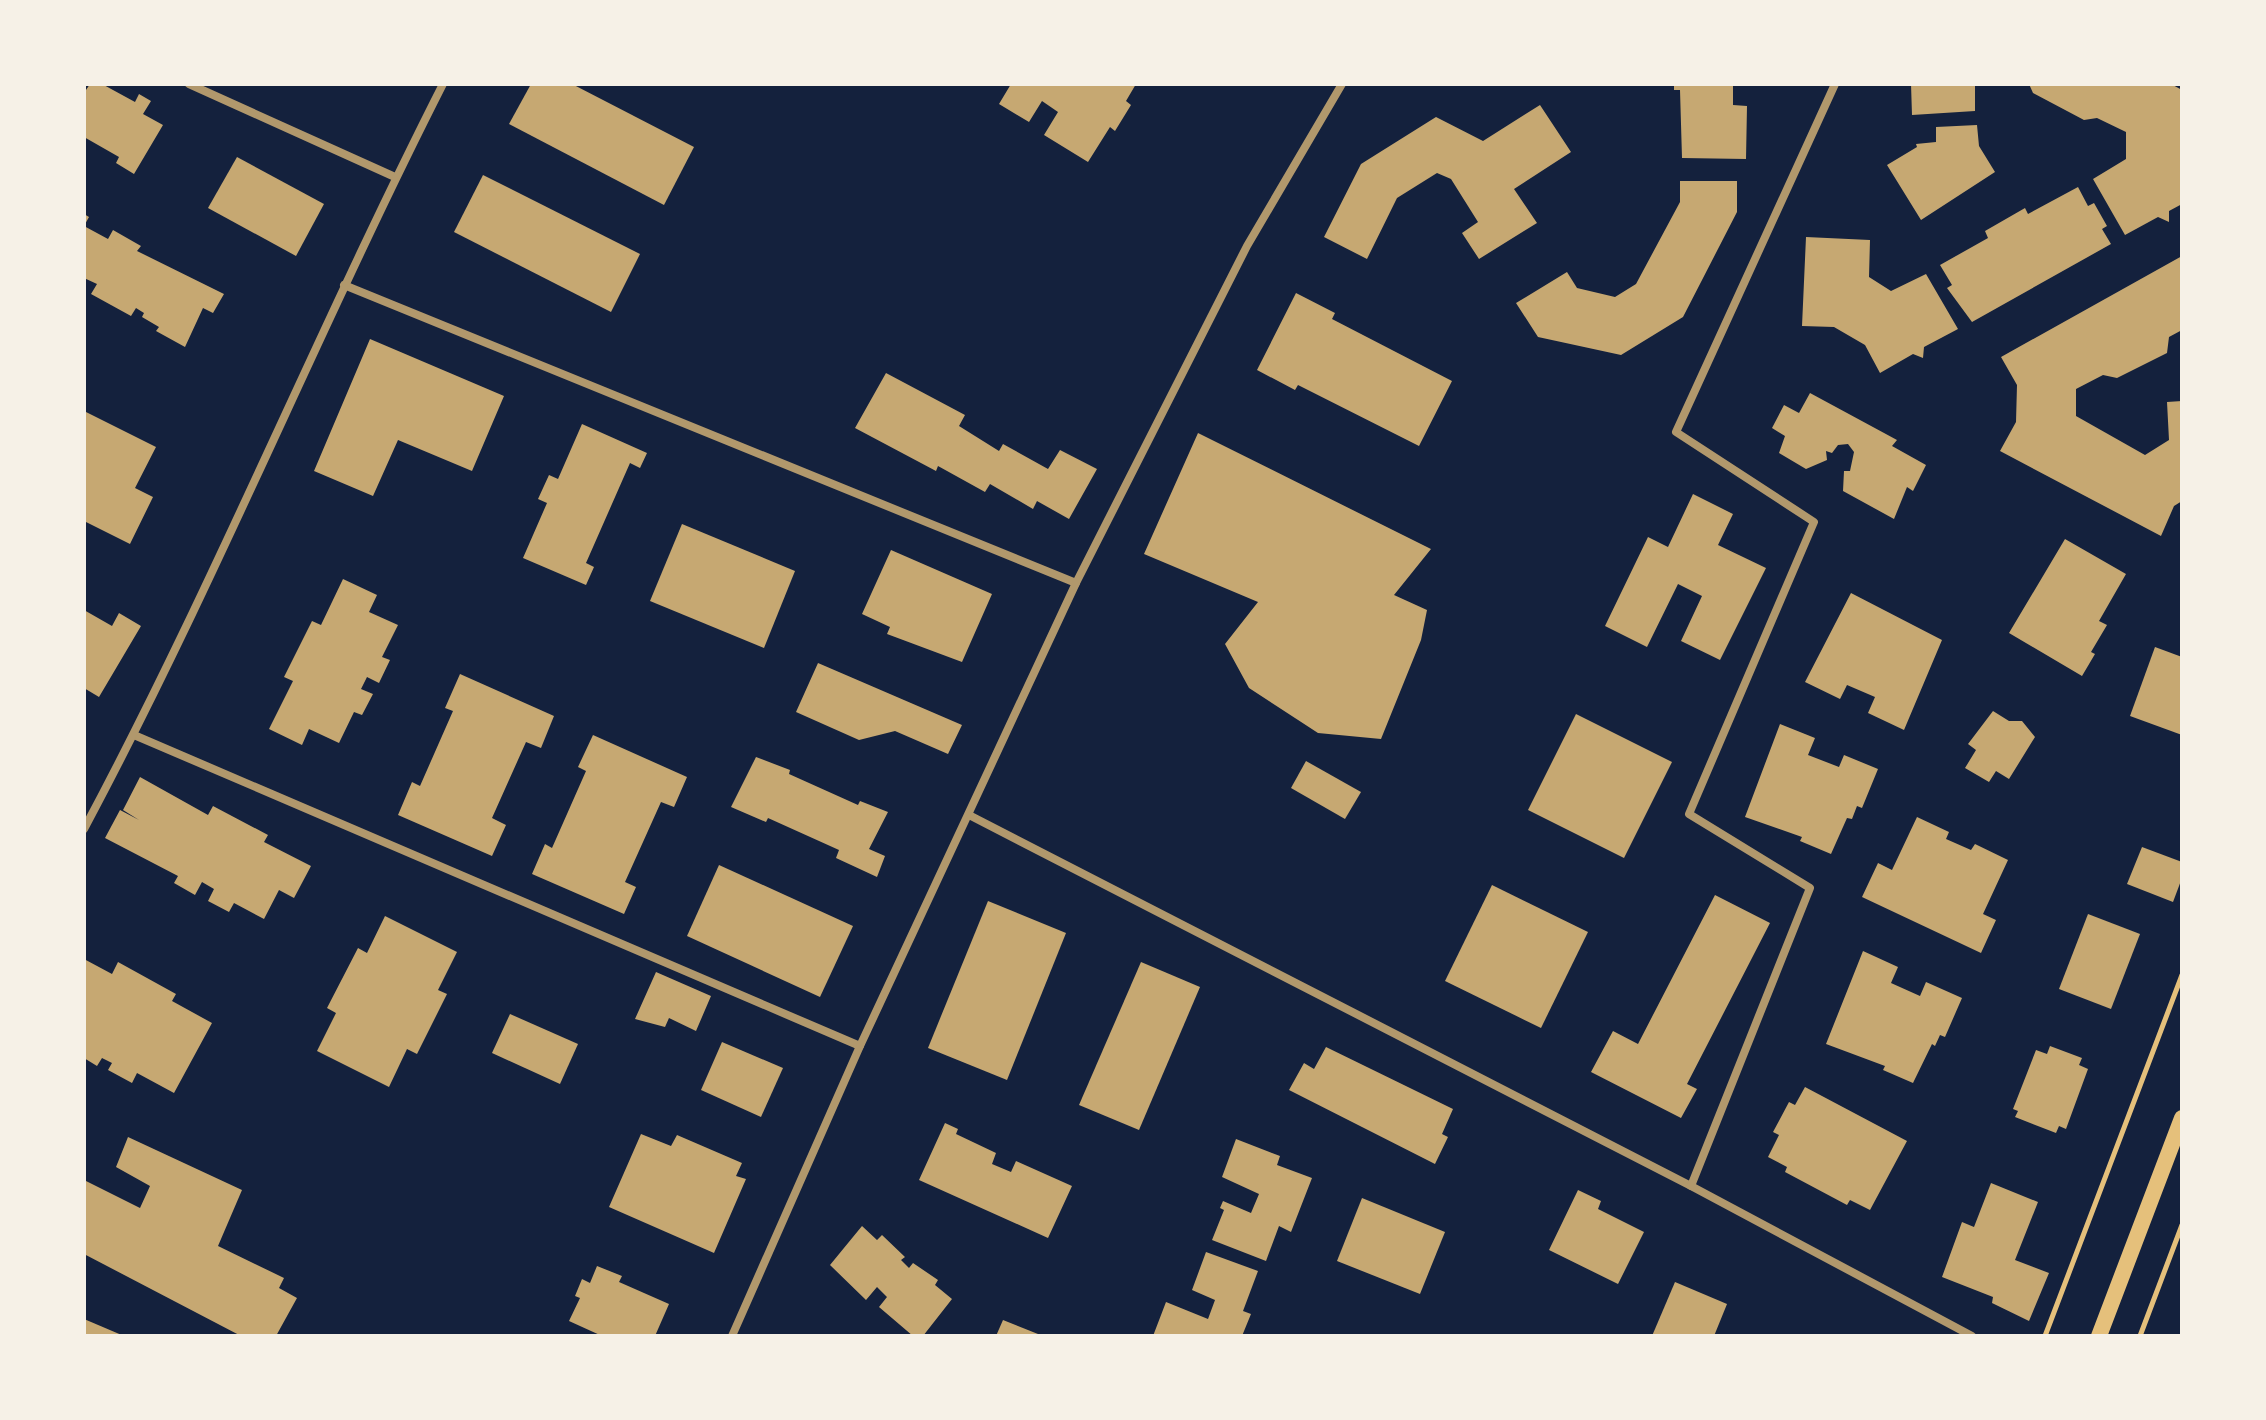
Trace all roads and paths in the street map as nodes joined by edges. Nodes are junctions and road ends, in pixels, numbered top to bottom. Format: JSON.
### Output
{"nodes":[{"id":1,"x":189,"y":84,"type":"edge"},
{"id":2,"x":443,"y":84,"type":"edge"},
{"id":3,"x":1342,"y":84,"type":"edge"},
{"id":4,"x":1835,"y":84,"type":"edge"},
{"id":5,"x":395,"y":177,"type":"junction"},
{"id":6,"x":344,"y":285,"type":"junction"},
{"id":7,"x":1076,"y":583,"type":"junction"},
{"id":8,"x":134,"y":735,"type":"junction"},
{"id":9,"x":969,"y":815,"type":"junction"},
{"id":10,"x":84,"y":829,"type":"edge"},
{"id":11,"x":2182,"y":975,"type":"edge"},
{"id":12,"x":860,"y":1046,"type":"junction"},
{"id":13,"x":2182,"y":1118,"type":"edge"},
{"id":14,"x":1691,"y":1186,"type":"junction"},
{"id":15,"x":2182,"y":1225,"type":"edge"},
{"id":16,"x":2048,"y":1335,"type":"edge"},
{"id":17,"x":732,"y":1336,"type":"edge"},
{"id":18,"x":1972,"y":1336,"type":"edge"},
{"id":19,"x":2099,"y":1336,"type":"edge"},
{"id":20,"x":2140,"y":1336,"type":"edge"}],
"edges":[{"from":1,"to":5,"type":"street"},
{"from":2,"to":5,"type":"street"},
{"from":3,"to":7,"type":"street"},
{"from":4,"to":14,"type":"street"},
{"from":5,"to":6,"type":"street"},
{"from":6,"to":7,"type":"street"},
{"from":6,"to":8,"type":"street"},
{"from":7,"to":9,"type":"street"},
{"from":8,"to":10,"type":"street"},
{"from":8,"to":12,"type":"street"},
{"from":9,"to":12,"type":"street"},
{"from":9,"to":14,"type":"street"},
{"from":11,"to":16,"type":"path"},
{"from":12,"to":17,"type":"street"},
{"from":13,"to":19,"type":"main road"},
{"from":14,"to":18,"type":"street"},
{"from":15,"to":20,"type":"path"}]}
